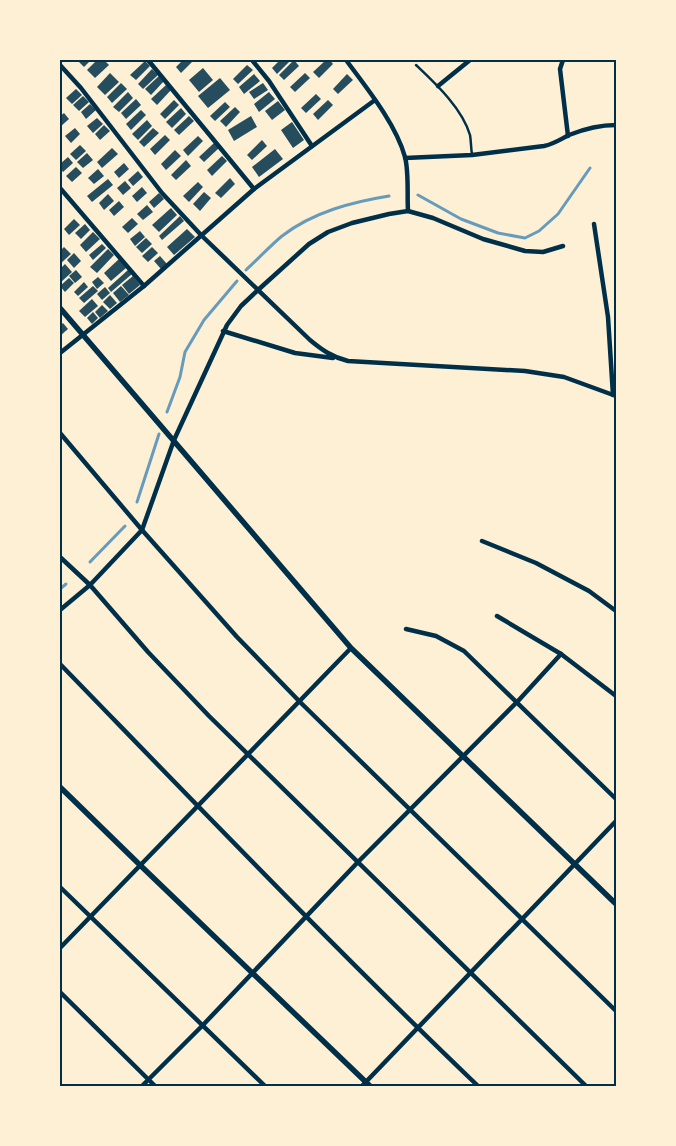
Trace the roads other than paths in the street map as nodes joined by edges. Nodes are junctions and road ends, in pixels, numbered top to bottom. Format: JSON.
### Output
{"nodes":[{"id":1,"x":148,"y":60,"type":"edge"},
{"id":2,"x":252,"y":60,"type":"edge"},
{"id":3,"x":346,"y":60,"type":"edge"},
{"id":4,"x":470,"y":60,"type":"edge"},
{"id":5,"x":562,"y":60,"type":"edge"},
{"id":6,"x":60,"y":65,"type":"edge"},
{"id":7,"x":416,"y":65,"type":"dead end"},
{"id":8,"x":438,"y":86,"type":"junction"},
{"id":9,"x":375,"y":100,"type":"junction"},
{"id":10,"x":616,"y":125,"type":"edge"},
{"id":11,"x":568,"y":136,"type":"junction"},
{"id":12,"x":312,"y":146,"type":"junction"},
{"id":13,"x":472,"y":155,"type":"junction"},
{"id":14,"x":405,"y":158,"type":"junction"},
{"id":15,"x":60,"y":188,"type":"edge"},
{"id":16,"x":254,"y":189,"type":"junction"},
{"id":17,"x":408,"y":211,"type":"junction"},
{"id":18,"x":594,"y":224,"type":"dead end"},
{"id":19,"x":202,"y":236,"type":"junction"},
{"id":20,"x":563,"y":246,"type":"dead end"},
{"id":21,"x":144,"y":286,"type":"junction"},
{"id":22,"x":258,"y":290,"type":"junction"},
{"id":23,"x":60,"y":308,"type":"edge"},
{"id":24,"x":223,"y":331,"type":"junction"},
{"id":25,"x":84,"y":335,"type":"junction"},
{"id":26,"x":60,"y":353,"type":"edge"},
{"id":27,"x":336,"y":358,"type":"junction"},
{"id":28,"x":614,"y":395,"type":"edge"},
{"id":29,"x":60,"y":433,"type":"edge"},
{"id":30,"x":174,"y":440,"type":"junction"},
{"id":31,"x":142,"y":530,"type":"junction"},
{"id":32,"x":482,"y":541,"type":"dead end"},
{"id":33,"x":60,"y":557,"type":"edge"},
{"id":34,"x":90,"y":585,"type":"junction"},
{"id":35,"x":60,"y":610,"type":"edge"},
{"id":36,"x":616,"y":611,"type":"edge"},
{"id":37,"x":497,"y":616,"type":"dead end"},
{"id":38,"x":406,"y":629,"type":"dead end"},
{"id":39,"x":351,"y":648,"type":"junction"},
{"id":40,"x":561,"y":654,"type":"junction"},
{"id":41,"x":60,"y":664,"type":"edge"},
{"id":42,"x":616,"y":696,"type":"edge"},
{"id":43,"x":518,"y":701,"type":"junction"},
{"id":44,"x":300,"y":702,"type":"junction"},
{"id":45,"x":249,"y":754,"type":"junction"},
{"id":46,"x":463,"y":756,"type":"junction"},
{"id":47,"x":60,"y":786,"type":"edge"},
{"id":48,"x":616,"y":798,"type":"edge"},
{"id":49,"x":197,"y":806,"type":"junction"},
{"id":50,"x":410,"y":808,"type":"junction"},
{"id":51,"x":616,"y":822,"type":"edge"},
{"id":52,"x":358,"y":862,"type":"junction"},
{"id":53,"x":574,"y":863,"type":"junction"},
{"id":54,"x":141,"y":866,"type":"junction"},
{"id":55,"x":60,"y":887,"type":"edge"},
{"id":56,"x":616,"y":904,"type":"edge"},
{"id":57,"x":90,"y":916,"type":"junction"},
{"id":58,"x":306,"y":916,"type":"junction"},
{"id":59,"x":522,"y":919,"type":"junction"},
{"id":60,"x":60,"y":948,"type":"edge"},
{"id":61,"x":470,"y":972,"type":"junction"},
{"id":62,"x":252,"y":973,"type":"junction"},
{"id":63,"x":60,"y":992,"type":"edge"},
{"id":64,"x":616,"y":1011,"type":"edge"},
{"id":65,"x":203,"y":1025,"type":"junction"},
{"id":66,"x":417,"y":1028,"type":"junction"},
{"id":67,"x":148,"y":1080,"type":"junction"},
{"id":68,"x":366,"y":1085,"type":"edge"},
{"id":69,"x":142,"y":1086,"type":"edge"},
{"id":70,"x":155,"y":1086,"type":"edge"},
{"id":71,"x":265,"y":1086,"type":"edge"},
{"id":72,"x":478,"y":1086,"type":"edge"},
{"id":73,"x":586,"y":1086,"type":"edge"}],
"edges":[{"from":1,"to":16,"type":"street"},
{"from":2,"to":12,"type":"street"},
{"from":3,"to":9,"type":"street"},
{"from":4,"to":8,"type":"street"},
{"from":5,"to":11,"type":"street"},
{"from":6,"to":19,"type":"street"},
{"from":7,"to":8,"type":"lane"},
{"from":8,"to":13,"type":"lane"},
{"from":9,"to":12,"type":"street"},
{"from":9,"to":14,"type":"street"},
{"from":10,"to":11,"type":"street"},
{"from":11,"to":13,"type":"street"},
{"from":12,"to":16,"type":"street"},
{"from":13,"to":14,"type":"street"},
{"from":14,"to":17,"type":"street"},
{"from":15,"to":21,"type":"street"},
{"from":16,"to":19,"type":"street"},
{"from":17,"to":20,"type":"street"},
{"from":17,"to":22,"type":"street"},
{"from":18,"to":28,"type":"street"},
{"from":19,"to":21,"type":"street"},
{"from":19,"to":22,"type":"street"},
{"from":21,"to":25,"type":"street"},
{"from":22,"to":24,"type":"street"},
{"from":22,"to":27,"type":"street"},
{"from":23,"to":25,"type":"street"},
{"from":24,"to":27,"type":"street"},
{"from":24,"to":30,"type":"street"},
{"from":25,"to":26,"type":"street"},
{"from":25,"to":30,"type":"street"},
{"from":27,"to":28,"type":"street"},
{"from":29,"to":31,"type":"street"},
{"from":30,"to":31,"type":"street"},
{"from":30,"to":39,"type":"street"},
{"from":31,"to":34,"type":"street"},
{"from":31,"to":44,"type":"street"},
{"from":32,"to":36,"type":"street"},
{"from":33,"to":34,"type":"street"},
{"from":34,"to":35,"type":"street"},
{"from":34,"to":45,"type":"street"},
{"from":37,"to":40,"type":"street"},
{"from":38,"to":43,"type":"street"},
{"from":39,"to":44,"type":"street"},
{"from":39,"to":46,"type":"street"},
{"from":40,"to":42,"type":"street"},
{"from":40,"to":43,"type":"street"},
{"from":41,"to":49,"type":"street"},
{"from":43,"to":46,"type":"street"},
{"from":43,"to":48,"type":"street"},
{"from":44,"to":45,"type":"street"},
{"from":44,"to":50,"type":"street"},
{"from":45,"to":49,"type":"street"},
{"from":45,"to":52,"type":"street"},
{"from":46,"to":50,"type":"street"},
{"from":46,"to":53,"type":"street"},
{"from":47,"to":54,"type":"street"},
{"from":49,"to":54,"type":"street"},
{"from":49,"to":58,"type":"street"},
{"from":50,"to":52,"type":"street"},
{"from":50,"to":59,"type":"street"},
{"from":51,"to":53,"type":"street"},
{"from":52,"to":58,"type":"street"},
{"from":52,"to":61,"type":"street"},
{"from":53,"to":56,"type":"street"},
{"from":53,"to":59,"type":"street"},
{"from":54,"to":57,"type":"street"},
{"from":54,"to":62,"type":"street"},
{"from":55,"to":57,"type":"street"},
{"from":57,"to":60,"type":"street"},
{"from":57,"to":65,"type":"street"},
{"from":58,"to":62,"type":"street"},
{"from":58,"to":66,"type":"street"},
{"from":59,"to":61,"type":"street"},
{"from":59,"to":64,"type":"street"},
{"from":61,"to":66,"type":"street"},
{"from":61,"to":73,"type":"street"},
{"from":62,"to":65,"type":"street"},
{"from":62,"to":68,"type":"street"},
{"from":63,"to":67,"type":"street"},
{"from":65,"to":67,"type":"street"},
{"from":65,"to":71,"type":"street"},
{"from":66,"to":68,"type":"street"},
{"from":66,"to":72,"type":"street"},
{"from":67,"to":69,"type":"street"},
{"from":67,"to":70,"type":"street"}]}
